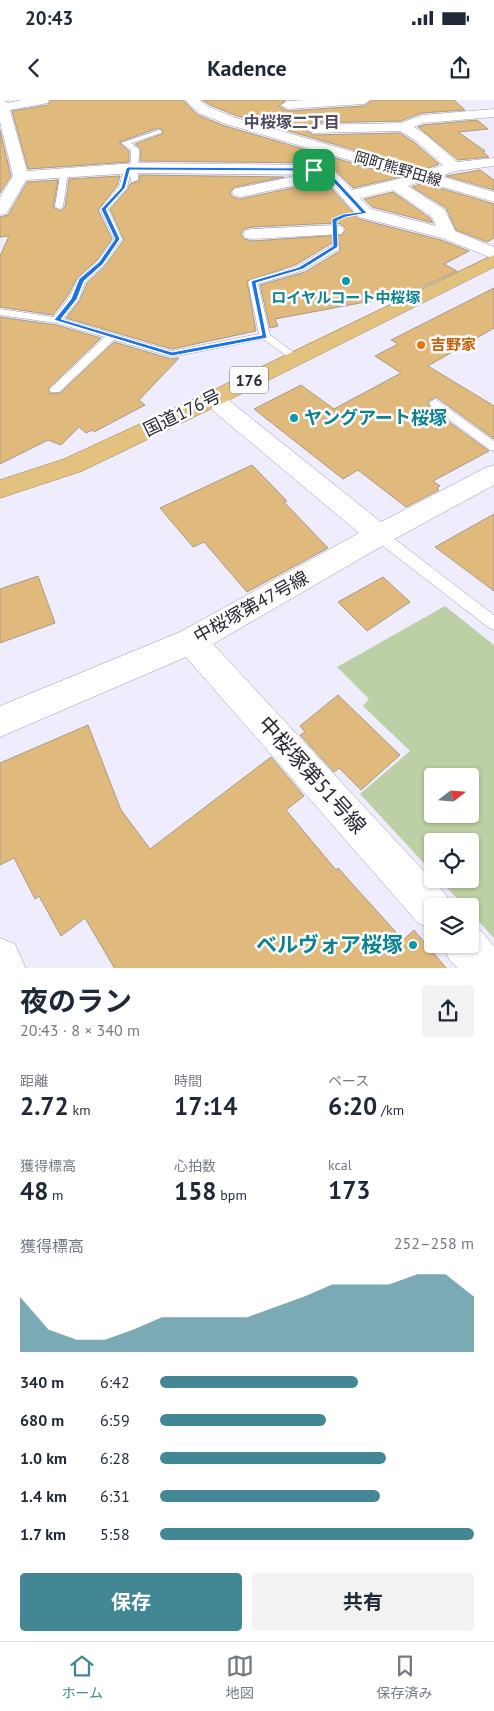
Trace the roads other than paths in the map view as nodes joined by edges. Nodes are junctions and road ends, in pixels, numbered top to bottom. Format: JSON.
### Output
{"nodes":[{"id":1,"x":42,"y":100,"type":"edge"},
{"id":2,"x":191,"y":100,"type":"edge"},
{"id":3,"x":360,"y":100,"type":"edge"},
{"id":4,"x":364,"y":100,"type":"edge"},
{"id":5,"x":479,"y":100,"type":"edge"},
{"id":6,"x":285,"y":103,"type":"edge"},
{"id":7,"x":1,"y":106,"type":"edge"},
{"id":8,"x":494,"y":112,"type":"edge"},
{"id":9,"x":384,"y":127,"type":"junction"},
{"id":10,"x":403,"y":127,"type":"junction"},
{"id":11,"x":313,"y":129,"type":"junction"},
{"id":12,"x":159,"y":132,"type":"dead end"},
{"id":13,"x":332,"y":150,"type":"junction"},
{"id":14,"x":494,"y":162,"type":"edge"},
{"id":15,"x":454,"y":167,"type":"junction"},
{"id":16,"x":132,"y":168,"type":"junction"},
{"id":17,"x":297,"y":170,"type":"junction"},
{"id":18,"x":64,"y":172,"type":"junction"},
{"id":19,"x":426,"y":177,"type":"junction"},
{"id":20,"x":19,"y":179,"type":"junction"},
{"id":21,"x":0,"y":185,"type":"edge"},
{"id":22,"x":396,"y":185,"type":"junction"},
{"id":23,"x":132,"y":189,"type":"dead end"},
{"id":24,"x":240,"y":192,"type":"dead end"},
{"id":25,"x":350,"y":195,"type":"junction"},
{"id":26,"x":494,"y":197,"type":"edge"},
{"id":27,"x":60,"y":207,"type":"dead end"},
{"id":28,"x":0,"y":210,"type":"edge"},
{"id":29,"x":365,"y":213,"type":"junction"},
{"id":30,"x":252,"y":234,"type":"dead end"},
{"id":31,"x":448,"y":234,"type":"junction"},
{"id":32,"x":335,"y":238,"type":"junction"},
{"id":33,"x":494,"y":254,"type":"edge"},
{"id":34,"x":494,"y":260,"type":"edge"},
{"id":35,"x":0,"y":312,"type":"edge"},
{"id":36,"x":57,"y":320,"type":"junction"},
{"id":37,"x":265,"y":336,"type":"junction"},
{"id":38,"x":111,"y":337,"type":"junction"},
{"id":39,"x":295,"y":357,"type":"junction"},
{"id":40,"x":55,"y":390,"type":"dead end"},
{"id":41,"x":213,"y":399,"type":"junction"},
{"id":42,"x":435,"y":403,"type":"dead end"},
{"id":43,"x":494,"y":447,"type":"edge"},
{"id":44,"x":494,"y":474,"type":"edge"},
{"id":45,"x":0,"y":489,"type":"edge"},
{"id":46,"x":379,"y":535,"type":"junction"},
{"id":47,"x":494,"y":624,"type":"edge"},
{"id":48,"x":191,"y":641,"type":"junction"},
{"id":49,"x":0,"y":722,"type":"edge"},
{"id":50,"x":424,"y":900,"type":"edge"},
{"id":51,"x":472,"y":953,"type":"edge"},
{"id":52,"x":0,"y":959,"type":"edge"},
{"id":53,"x":4,"y":968,"type":"edge"},
{"id":54,"x":486,"y":968,"type":"edge"}],
"edges":[{"from":1,"to":7,"type":"street"},
{"from":2,"to":13,"type":"street","name":"岡町熊野田線"},
{"from":3,"to":4,"type":"street"},
{"from":3,"to":6,"type":"street"},
{"from":3,"to":9,"type":"street"},
{"from":5,"to":8,"type":"street"},
{"from":6,"to":11,"type":"street"},
{"from":7,"to":20,"type":"street"},
{"from":8,"to":10,"type":"street"},
{"from":9,"to":10,"type":"street"},
{"from":9,"to":11,"type":"street"},
{"from":10,"to":15,"type":"street"},
{"from":11,"to":13,"type":"street"},
{"from":12,"to":16,"type":"lane"},
{"from":13,"to":19,"type":"street","name":"岡町熊野田線"},
{"from":14,"to":15,"type":"street"},
{"from":15,"to":19,"type":"street"},
{"from":16,"to":17,"type":"street"},
{"from":16,"to":18,"type":"street"},
{"from":16,"to":23,"type":"lane"},
{"from":16,"to":36,"type":"lane"},
{"from":17,"to":24,"type":"street"},
{"from":17,"to":25,"type":"street"},
{"from":18,"to":20,"type":"street"},
{"from":18,"to":27,"type":"lane"},
{"from":19,"to":22,"type":"street"},
{"from":19,"to":26,"type":"street","name":"岡町熊野田線"},
{"from":20,"to":21,"type":"street"},
{"from":20,"to":28,"type":"street"},
{"from":22,"to":25,"type":"street"},
{"from":22,"to":31,"type":"street"},
{"from":25,"to":29,"type":"street"},
{"from":29,"to":31,"type":"street"},
{"from":29,"to":32,"type":"street"},
{"from":30,"to":32,"type":"street"},
{"from":31,"to":33,"type":"street"},
{"from":32,"to":37,"type":"lane"},
{"from":34,"to":39,"type":"highway","name":"国道176号","number":"176"},
{"from":35,"to":36,"type":"lane"},
{"from":36,"to":38,"type":"lane"},
{"from":37,"to":38,"type":"lane"},
{"from":37,"to":39,"type":"lane"},
{"from":38,"to":40,"type":"lane"},
{"from":39,"to":41,"type":"highway","name":"国道176号","number":"176"},
{"from":41,"to":45,"type":"highway","name":"国道176号","number":"176"},
{"from":41,"to":46,"type":"street"},
{"from":42,"to":43,"type":"lane"},
{"from":44,"to":46,"type":"street","name":"中桜塚第47号線"},
{"from":46,"to":47,"type":"lane"},
{"from":46,"to":48,"type":"street","name":"中桜塚第47号線"},
{"from":48,"to":49,"type":"street","name":"中桜塚第47号線"},
{"from":48,"to":50,"type":"street","name":"中桜塚第51号線"},
{"from":51,"to":54,"type":"street"},
{"from":52,"to":53,"type":"street"}]}
